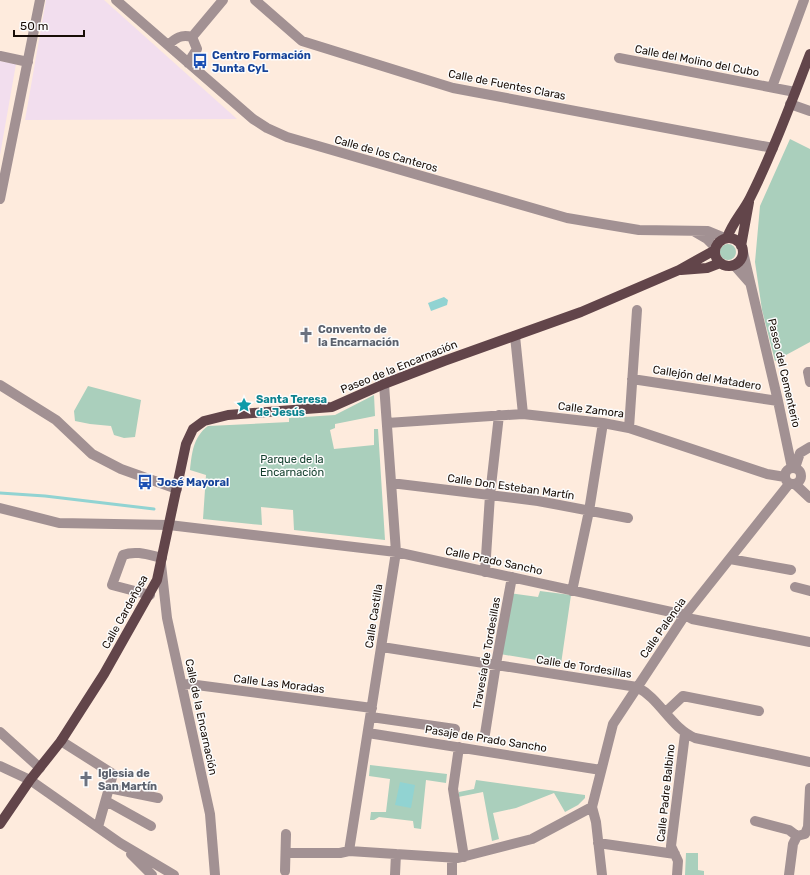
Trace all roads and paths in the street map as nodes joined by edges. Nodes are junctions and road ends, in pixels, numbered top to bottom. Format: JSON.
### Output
{"nodes":[{"id":1,"x":40,"y":0,"type":"edge"},
{"id":2,"x":116,"y":0,"type":"edge"},
{"id":3,"x":223,"y":0,"type":"edge"},
{"id":4,"x":255,"y":0,"type":"edge"},
{"id":5,"x":804,"y":0,"type":"edge"},
{"id":6,"x":192,"y":37,"type":"junction"},
{"id":7,"x":168,"y":45,"type":"junction"},
{"id":8,"x":810,"y":54,"type":"edge"},
{"id":9,"x":0,"y":56,"type":"edge"},
{"id":10,"x":618,"y":58,"type":"dead end"},
{"id":11,"x":28,"y":62,"type":"junction"},
{"id":12,"x":188,"y":63,"type":"junction"},
{"id":13,"x":772,"y":88,"type":"junction"},
{"id":14,"x":795,"y":92,"type":"junction"},
{"id":15,"x":790,"y":104,"type":"junction"},
{"id":16,"x":810,"y":111,"type":"edge"},
{"id":17,"x":773,"y":148,"type":"junction"},
{"id":18,"x":0,"y":199,"type":"edge"},
{"id":19,"x":749,"y":200,"type":"junction"},
{"id":20,"x":694,"y":231,"type":"junction"},
{"id":21,"x":726,"y":238,"type":"junction"},
{"id":22,"x":715,"y":248,"type":"junction"},
{"id":23,"x":742,"y":249,"type":"junction"},
{"id":24,"x":720,"y":263,"type":"junction"},
{"id":25,"x":734,"y":265,"type":"junction"},
{"id":26,"x":679,"y":270,"type":"junction"},
{"id":27,"x":750,"y":283,"type":"junction"},
{"id":28,"x":638,"y":310,"type":"dead end"},
{"id":29,"x":515,"y":336,"type":"junction"},
{"id":30,"x":810,"y":372,"type":"edge"},
{"id":31,"x":632,"y":379,"type":"junction"},
{"id":32,"x":810,"y":382,"type":"edge"},
{"id":33,"x":384,"y":384,"type":"junction"},
{"id":34,"x":0,"y":385,"type":"edge"},
{"id":35,"x":778,"y":402,"type":"junction"},
{"id":36,"x":523,"y":414,"type":"junction"},
{"id":37,"x":499,"y":415,"type":"junction"},
{"id":38,"x":387,"y":423,"type":"junction"},
{"id":39,"x":603,"y":423,"type":"junction"},
{"id":40,"x":629,"y":428,"type":"junction"},
{"id":41,"x":810,"y":447,"type":"edge"},
{"id":42,"x":793,"y":468,"type":"junction"},
{"id":43,"x":792,"y":482,"type":"junction"},
{"id":44,"x":391,"y":483,"type":"junction"},
{"id":45,"x":810,"y":489,"type":"edge"},
{"id":46,"x":176,"y":494,"type":"junction"},
{"id":47,"x":490,"y":495,"type":"junction"},
{"id":48,"x":810,"y":498,"type":"edge"},
{"id":49,"x":0,"y":508,"type":"edge"},
{"id":50,"x":589,"y":511,"type":"junction"},
{"id":51,"x":628,"y":518,"type":"dead end"},
{"id":52,"x":169,"y":525,"type":"junction"},
{"id":53,"x":396,"y":552,"type":"junction"},
{"id":54,"x":730,"y":558,"type":"junction"},
{"id":55,"x":162,"y":561,"type":"junction"},
{"id":56,"x":791,"y":570,"type":"dead end"},
{"id":57,"x":485,"y":572,"type":"junction"},
{"id":58,"x":512,"y":577,"type":"junction"},
{"id":59,"x":795,"y":587,"type":"dead end"},
{"id":60,"x":572,"y":590,"type":"junction"},
{"id":61,"x":810,"y":591,"type":"edge"},
{"id":62,"x":150,"y":595,"type":"junction"},
{"id":63,"x":685,"y":615,"type":"junction"},
{"id":64,"x":810,"y":642,"type":"edge"},
{"id":65,"x":382,"y":647,"type":"junction"},
{"id":66,"x":496,"y":664,"type":"junction"},
{"id":67,"x":182,"y":685,"type":"junction"},
{"id":68,"x":637,"y":687,"type":"junction"},
{"id":69,"x":759,"y":711,"type":"dead end"},
{"id":70,"x":666,"y":712,"type":"junction"},
{"id":71,"x":372,"y":713,"type":"junction"},
{"id":72,"x":455,"y":729,"type":"dead end"},
{"id":73,"x":0,"y":732,"type":"edge"},
{"id":74,"x":368,"y":733,"type":"junction"},
{"id":75,"x":486,"y":734,"type":"dead end"},
{"id":76,"x":685,"y":734,"type":"junction"},
{"id":77,"x":61,"y":741,"type":"junction"},
{"id":78,"x":459,"y":748,"type":"junction"},
{"id":79,"x":810,"y":762,"type":"edge"},
{"id":80,"x":0,"y":766,"type":"edge"},
{"id":81,"x":40,"y":768,"type":"junction"},
{"id":82,"x":601,"y":770,"type":"junction"},
{"id":83,"x":30,"y":780,"type":"junction"},
{"id":84,"x":109,"y":788,"type":"junction"},
{"id":85,"x":810,"y":792,"type":"edge"},
{"id":86,"x":158,"y":798,"type":"dead end"},
{"id":87,"x":106,"y":801,"type":"junction"},
{"id":88,"x":592,"y":807,"type":"junction"},
{"id":89,"x":755,"y":821,"type":"dead end"},
{"id":90,"x":0,"y":824,"type":"edge"},
{"id":91,"x":151,"y":826,"type":"dead end"},
{"id":92,"x":98,"y":827,"type":"junction"},
{"id":93,"x":286,"y":834,"type":"dead end"},
{"id":94,"x":797,"y":836,"type":"junction"},
{"id":95,"x":120,"y":843,"type":"junction"},
{"id":96,"x":598,"y":843,"type":"junction"},
{"id":97,"x":349,"y":851,"type":"junction"},
{"id":98,"x":286,"y":853,"type":"junction"},
{"id":99,"x":396,"y":854,"type":"junction"},
{"id":100,"x":675,"y":854,"type":"junction"},
{"id":101,"x":464,"y":857,"type":"junction"},
{"id":102,"x":452,"y":859,"type":"junction"},
{"id":103,"x":286,"y":871,"type":"dead end"},
{"id":104,"x":152,"y":875,"type":"edge"},
{"id":105,"x":174,"y":875,"type":"edge"},
{"id":106,"x":215,"y":875,"type":"edge"},
{"id":107,"x":395,"y":875,"type":"edge"},
{"id":108,"x":452,"y":875,"type":"edge"},
{"id":109,"x":602,"y":875,"type":"edge"},
{"id":110,"x":677,"y":875,"type":"edge"},
{"id":111,"x":789,"y":875,"type":"edge"}],
"edges":[{"from":1,"to":11,"type":"street"},
{"from":2,"to":7,"type":"street","name":"Calle de los Canteros"},
{"from":3,"to":6,"type":"street"},
{"from":4,"to":17,"type":"street","name":"Calle de Fuentes Claras"},
{"from":5,"to":13,"type":"street","name":"Calle del Molino del Cubo"},
{"from":6,"to":7,"type":"street"},
{"from":6,"to":12,"type":"street"},
{"from":7,"to":12,"type":"street","name":"Calle de los Canteros"},
{"from":8,"to":14,"type":"main road","name":"Paseo del Cementerio"},
{"from":9,"to":11,"type":"street"},
{"from":10,"to":13,"type":"street","name":"Calle del Molino del Cubo"},
{"from":11,"to":18,"type":"street"},
{"from":12,"to":20,"type":"street","name":"Calle de los Canteros"},
{"from":13,"to":14,"type":"street","name":"Calle del Molino del Cubo"},
{"from":14,"to":15,"type":"main road","name":"Paseo del Cementerio"},
{"from":15,"to":16,"type":"street"},
{"from":15,"to":17,"type":"main road","name":"Paseo del Cementerio"},
{"from":17,"to":19,"type":"main road","name":"Paseo del Cementerio"},
{"from":19,"to":21,"type":"main road","name":"Paseo del Cementerio"},
{"from":19,"to":23,"type":"main road","name":"Paseo del Cementerio"},
{"from":20,"to":21,"type":"street","name":"Calle de los Canteros"},
{"from":20,"to":22,"type":"street"},
{"from":21,"to":22,"type":"main road"},
{"from":21,"to":23,"type":"main road"},
{"from":22,"to":24,"type":"main road"},
{"from":22,"to":26,"type":"main road","name":"Paseo de la Encarnación"},
{"from":23,"to":25,"type":"main road"},
{"from":23,"to":27,"type":"street","name":"Paseo del Cementerio"},
{"from":24,"to":25,"type":"main road"},
{"from":24,"to":26,"type":"main road","name":"Paseo de la Encarnación"},
{"from":25,"to":27,"type":"street","name":"Paseo del Cementerio"},
{"from":26,"to":29,"type":"main road","name":"Paseo de la Encarnación"},
{"from":27,"to":35,"type":"street","name":"Paseo del Cementerio"},
{"from":28,"to":31,"type":"street"},
{"from":29,"to":33,"type":"main road","name":"Paseo de la Encarnación"},
{"from":29,"to":36,"type":"street"},
{"from":30,"to":32,"type":"street"},
{"from":31,"to":35,"type":"street","name":"Callejón del Matadero"},
{"from":31,"to":40,"type":"street"},
{"from":33,"to":38,"type":"street","name":"Calle Castilla"},
{"from":33,"to":46,"type":"main road","name":"Paseo de la Encarnación"},
{"from":34,"to":46,"type":"street"},
{"from":35,"to":42,"type":"street","name":"Paseo del Cementerio"},
{"from":36,"to":37,"type":"street","name":"Calle Zamora"},
{"from":36,"to":39,"type":"street","name":"Calle Zamora"},
{"from":37,"to":38,"type":"street","name":"Calle Zamora"},
{"from":37,"to":47,"type":"street"},
{"from":38,"to":44,"type":"street","name":"Calle Castilla"},
{"from":39,"to":40,"type":"street","name":"Calle Zamora"},
{"from":39,"to":50,"type":"street"},
{"from":40,"to":43,"type":"street","name":"Calle Zamora"},
{"from":41,"to":42,"type":"street","name":"Calle Palencia"},
{"from":42,"to":43,"type":"street","name":"Calle Palencia"},
{"from":42,"to":43,"type":"street","name":"Paseo del Cementerio"},
{"from":43,"to":45,"type":"street"},
{"from":43,"to":48,"type":"street"},
{"from":43,"to":54,"type":"street","name":"Calle Palencia"},
{"from":44,"to":47,"type":"street","name":"Calle Don Esteban Martín"},
{"from":44,"to":53,"type":"street","name":"Calle Castilla"},
{"from":46,"to":52,"type":"main road","name":"Paseo de la Encarnación"},
{"from":47,"to":50,"type":"street","name":"Calle Don Esteban Martín"},
{"from":47,"to":57,"type":"street"},
{"from":49,"to":52,"type":"street"},
{"from":50,"to":51,"type":"street","name":"Calle Don Esteban Martín"},
{"from":50,"to":60,"type":"street"},
{"from":52,"to":53,"type":"street","name":"Calle Prado Sancho"},
{"from":52,"to":55,"type":"main road","name":"Calle Cardeñosa"},
{"from":53,"to":57,"type":"street","name":"Calle Prado Sancho"},
{"from":53,"to":65,"type":"street","name":"Calle Castilla"},
{"from":54,"to":56,"type":"street"},
{"from":54,"to":63,"type":"street","name":"Calle Palencia"},
{"from":55,"to":62,"type":"main road","name":"Calle Cardeñosa"},
{"from":55,"to":62,"type":"street"},
{"from":55,"to":67,"type":"street","name":"Calle de la Encarnación"},
{"from":57,"to":58,"type":"street","name":"Calle Prado Sancho"},
{"from":58,"to":60,"type":"street","name":"Calle Prado Sancho"},
{"from":58,"to":66,"type":"street","name":"Travesía de Tordesillas"},
{"from":59,"to":61,"type":"street"},
{"from":60,"to":63,"type":"street","name":"Calle Prado Sancho"},
{"from":62,"to":77,"type":"main road","name":"Calle Cardeñosa"},
{"from":63,"to":64,"type":"street","name":"Calle Prado Sancho"},
{"from":63,"to":68,"type":"street","name":"Calle Palencia"},
{"from":65,"to":66,"type":"street","name":"Calle de Tordesillas"},
{"from":65,"to":71,"type":"street","name":"Calle Castilla"},
{"from":66,"to":68,"type":"street","name":"Calle de Tordesillas"},
{"from":66,"to":75,"type":"street","name":"Travesía de Tordesillas"},
{"from":67,"to":71,"type":"street","name":"Calle Las Moradas"},
{"from":67,"to":106,"type":"street","name":"Calle de la Encarnación"},
{"from":68,"to":70,"type":"street","name":"Calle de Tordesillas"},
{"from":68,"to":82,"type":"street","name":"Calle Palencia"},
{"from":69,"to":70,"type":"street"},
{"from":70,"to":76,"type":"street","name":"Calle de Tordesillas"},
{"from":71,"to":72,"type":"street","name":"Calle Las Moradas"},
{"from":71,"to":74,"type":"street","name":"Calle Castilla"},
{"from":73,"to":81,"type":"street"},
{"from":74,"to":78,"type":"street","name":"Pasaje de Prado Sancho"},
{"from":74,"to":97,"type":"street","name":"Calle Castilla"},
{"from":76,"to":79,"type":"street"},
{"from":76,"to":100,"type":"street","name":"Calle Padre Balbino"},
{"from":77,"to":81,"type":"main road","name":"Calle Cardeñosa"},
{"from":77,"to":84,"type":"street"},
{"from":78,"to":82,"type":"street","name":"Pasaje de Prado Sancho"},
{"from":78,"to":101,"type":"street"},
{"from":80,"to":83,"type":"street"},
{"from":81,"to":83,"type":"main road","name":"Calle Cardeñosa"},
{"from":82,"to":88,"type":"street","name":"Calle Palencia"},
{"from":83,"to":90,"type":"main road","name":"Calle Cardeñosa"},
{"from":83,"to":92,"type":"street"},
{"from":84,"to":86,"type":"street"},
{"from":84,"to":87,"type":"street"},
{"from":85,"to":94,"type":"street"},
{"from":87,"to":91,"type":"street"},
{"from":87,"to":92,"type":"street"},
{"from":88,"to":96,"type":"street","name":"Calle Palencia"},
{"from":88,"to":101,"type":"street"},
{"from":89,"to":94,"type":"street"},
{"from":92,"to":95,"type":"street"},
{"from":93,"to":98,"type":"street"},
{"from":94,"to":111,"type":"street"},
{"from":95,"to":104,"type":"street"},
{"from":95,"to":105,"type":"street"},
{"from":96,"to":100,"type":"street"},
{"from":96,"to":109,"type":"street","name":"Calle Palencia"},
{"from":97,"to":98,"type":"street"},
{"from":97,"to":99,"type":"street"},
{"from":98,"to":103,"type":"street"},
{"from":99,"to":102,"type":"street"},
{"from":99,"to":107,"type":"street"},
{"from":100,"to":110,"type":"street","name":"Calle Padre Balbino"},
{"from":101,"to":102,"type":"street"},
{"from":102,"to":108,"type":"street"}]}
